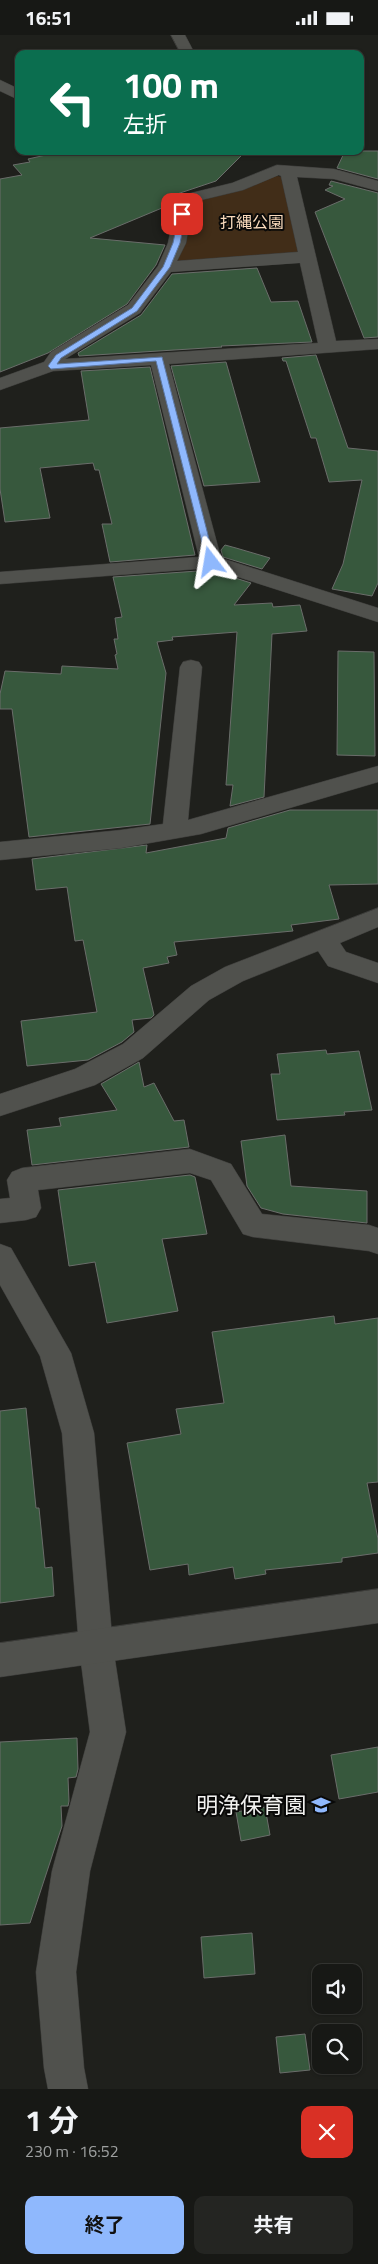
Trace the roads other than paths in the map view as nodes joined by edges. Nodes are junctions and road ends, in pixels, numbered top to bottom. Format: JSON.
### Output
{"nodes":[{"id":1,"x":178,"y":35,"type":"edge"},
{"id":2,"x":186,"y":50,"type":"edge"},
{"id":3,"x":3,"y":77,"type":"edge"},
{"id":4,"x":15,"y":92,"type":"edge"},
{"id":5,"x":288,"y":172,"type":"junction"},
{"id":6,"x":378,"y":186,"type":"edge"},
{"id":7,"x":306,"y":257,"type":"junction"},
{"id":8,"x":166,"y":267,"type":"junction"},
{"id":9,"x":378,"y":344,"type":"edge"},
{"id":10,"x":328,"y":348,"type":"junction"},
{"id":11,"x":159,"y":359,"type":"junction"},
{"id":12,"x":51,"y":366,"type":"junction"},
{"id":13,"x":0,"y":384,"type":"edge"},
{"id":14,"x":211,"y":562,"type":"junction"},
{"id":15,"x":0,"y":577,"type":"edge"},
{"id":16,"x":378,"y":615,"type":"edge"},
{"id":17,"x":191,"y":667,"type":"dead end"},
{"id":18,"x":378,"y":774,"type":"edge"},
{"id":19,"x":175,"y":830,"type":"junction"},
{"id":20,"x":0,"y":851,"type":"edge"},
{"id":21,"x":378,"y":917,"type":"edge"},
{"id":22,"x":324,"y":940,"type":"junction"},
{"id":23,"x":378,"y":973,"type":"edge"},
{"id":24,"x":0,"y":1105,"type":"edge"},
{"id":25,"x":0,"y":1211,"type":"edge"},
{"id":26,"x":378,"y":1241,"type":"edge"},
{"id":27,"x":0,"y":1257,"type":"edge"},
{"id":28,"x":378,"y":1606,"type":"edge"},
{"id":29,"x":96,"y":1647,"type":"junction"},
{"id":30,"x":0,"y":1660,"type":"edge"},
{"id":31,"x":68,"y":2089,"type":"edge"}],
"edges":[{"from":1,"to":2,"type":"street"},
{"from":3,"to":4,"type":"street"},
{"from":5,"to":6,"type":"street"},
{"from":5,"to":7,"type":"street"},
{"from":5,"to":8,"type":"street"},
{"from":7,"to":8,"type":"street"},
{"from":7,"to":10,"type":"street"},
{"from":8,"to":12,"type":"street"},
{"from":9,"to":10,"type":"street"},
{"from":10,"to":11,"type":"street"},
{"from":11,"to":12,"type":"street"},
{"from":11,"to":14,"type":"street"},
{"from":12,"to":13,"type":"street"},
{"from":14,"to":15,"type":"street"},
{"from":14,"to":16,"type":"street"},
{"from":17,"to":19,"type":"street"},
{"from":18,"to":19,"type":"street"},
{"from":19,"to":20,"type":"street"},
{"from":21,"to":22,"type":"street"},
{"from":22,"to":23,"type":"street"},
{"from":22,"to":24,"type":"street"},
{"from":25,"to":26,"type":"street"},
{"from":27,"to":29,"type":"street"},
{"from":28,"to":29,"type":"street"},
{"from":29,"to":30,"type":"street"},
{"from":29,"to":31,"type":"street"}]}
